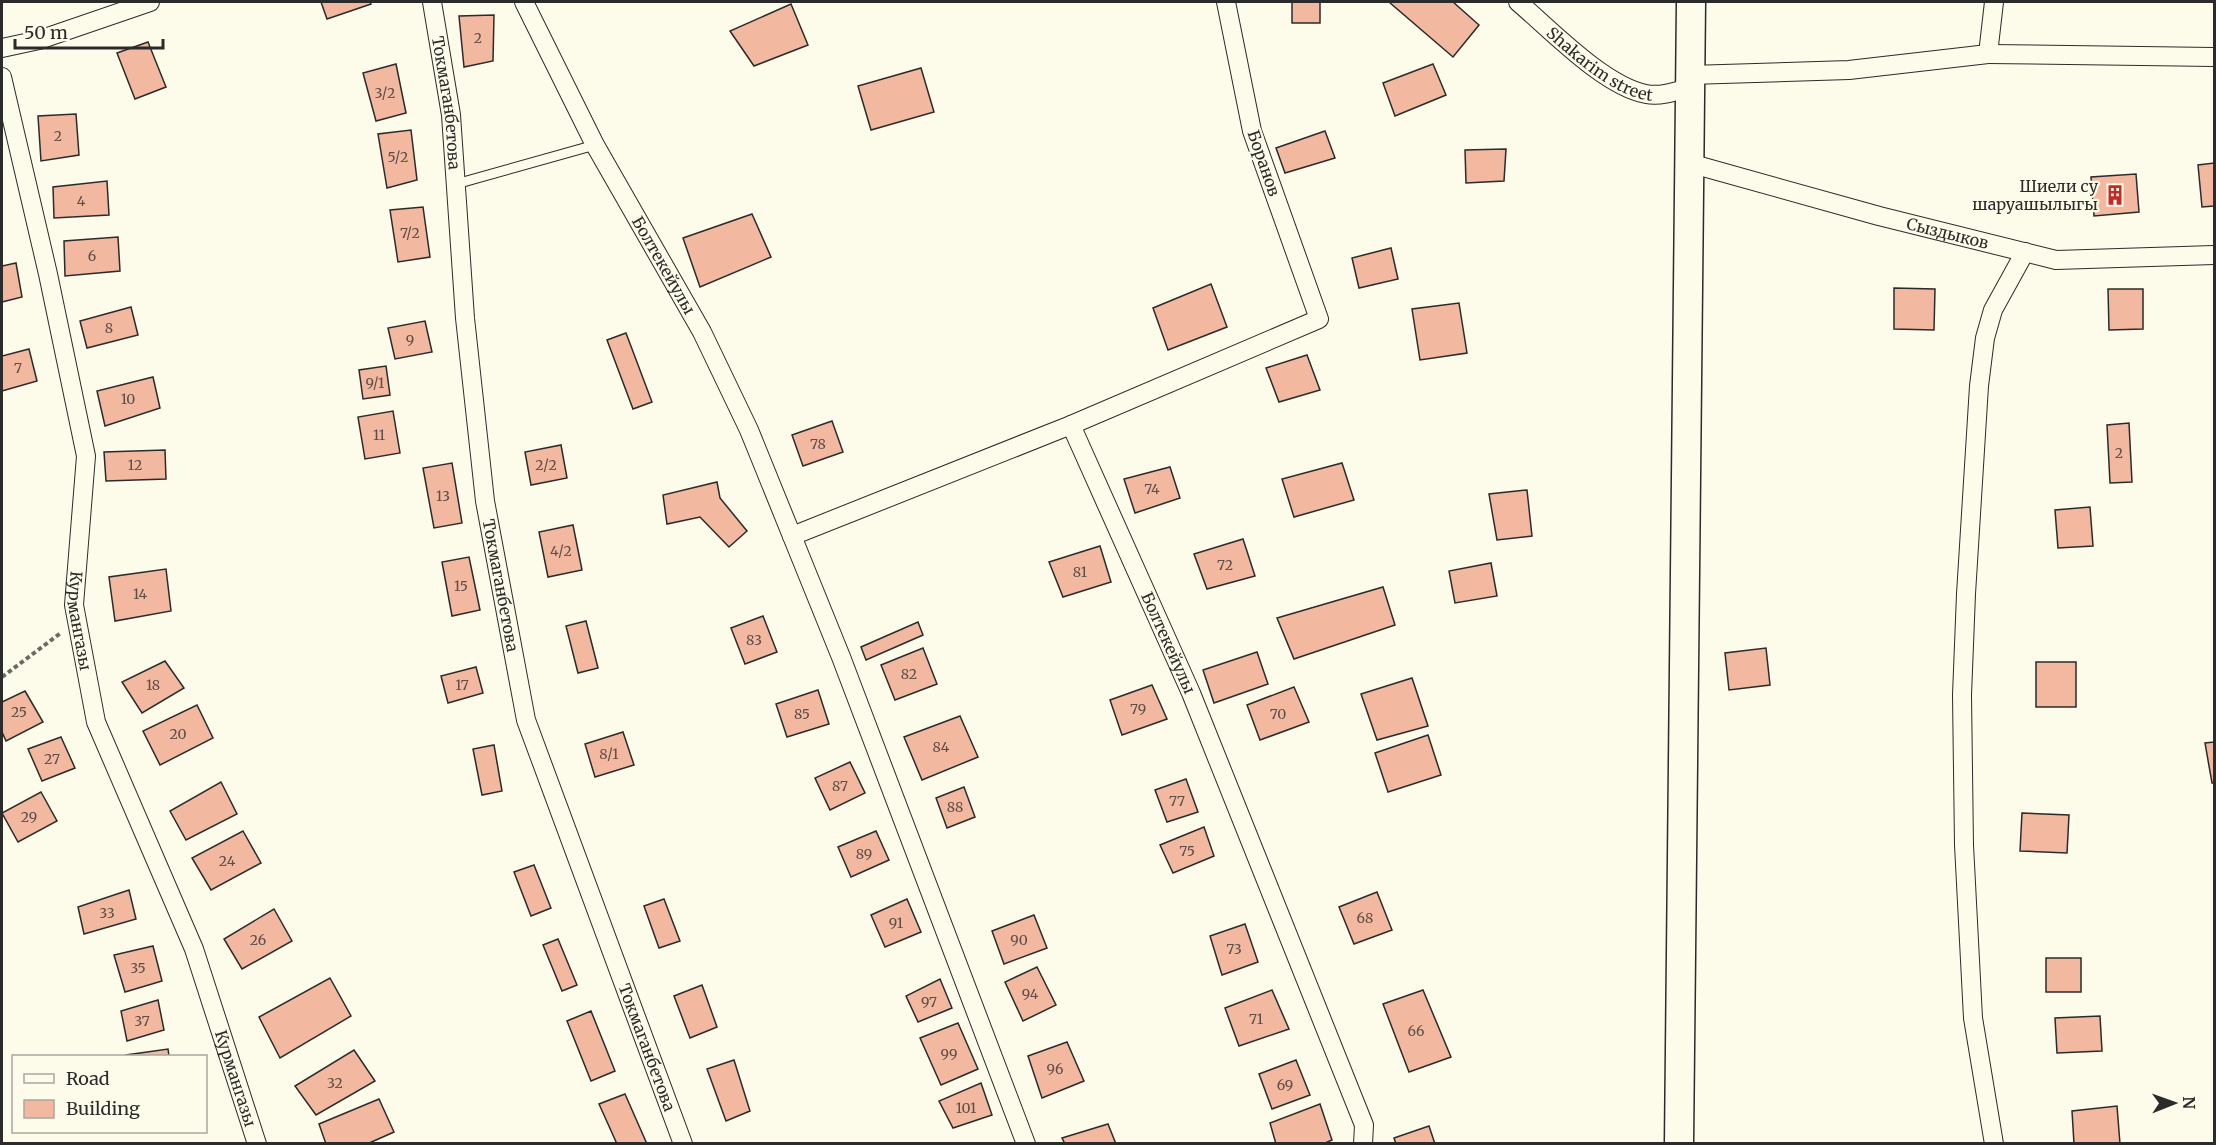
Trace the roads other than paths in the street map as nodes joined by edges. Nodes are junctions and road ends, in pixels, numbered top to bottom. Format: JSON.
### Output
{"nodes":[{"id":1,"x":150,"y":2,"type":"edge"},
{"id":2,"x":432,"y":2,"type":"edge"},
{"id":3,"x":524,"y":2,"type":"edge"},
{"id":4,"x":1226,"y":2,"type":"edge"},
{"id":5,"x":1518,"y":2,"type":"edge"},
{"id":6,"x":1691,"y":2,"type":"edge"},
{"id":7,"x":1994,"y":2,"type":"edge"},
{"id":8,"x":2,"y":48,"type":"edge"},
{"id":9,"x":1988,"y":54,"type":"junction"},
{"id":10,"x":2214,"y":57,"type":"edge"},
{"id":11,"x":2,"y":77,"type":"edge"},
{"id":12,"x":1691,"y":81,"type":"junction"},
{"id":13,"x":595,"y":145,"type":"junction"},
{"id":14,"x":1689,"y":163,"type":"junction"},
{"id":15,"x":456,"y":184,"type":"junction"},
{"id":16,"x":2025,"y":252,"type":"junction"},
{"id":17,"x":2214,"y":255,"type":"edge"},
{"id":18,"x":1071,"y":425,"type":"junction"},
{"id":19,"x":792,"y":536,"type":"junction"},
{"id":20,"x":256,"y":1143,"type":"edge"},
{"id":21,"x":683,"y":1143,"type":"edge"},
{"id":22,"x":1026,"y":1143,"type":"edge"},
{"id":23,"x":1363,"y":1143,"type":"edge"},
{"id":24,"x":1679,"y":1143,"type":"edge"},
{"id":25,"x":1994,"y":1143,"type":"edge"}],
"edges":[{"from":1,"to":8,"type":"street"},
{"from":2,"to":15,"type":"street","name":"Токмаганбетова"},
{"from":3,"to":13,"type":"street","name":"Болтекейулы"},
{"from":4,"to":18,"type":"street","name":"Боранов"},
{"from":5,"to":12,"type":"street","name":"Shakarim street"},
{"from":6,"to":12,"type":"main road"},
{"from":7,"to":9,"type":"street"},
{"from":9,"to":10,"type":"street","name":"Shakarim street"},
{"from":9,"to":12,"type":"street","name":"Shakarim street"},
{"from":11,"to":20,"type":"street","name":"Курмангазы"},
{"from":12,"to":14,"type":"main road"},
{"from":13,"to":15,"type":"lane"},
{"from":13,"to":19,"type":"street","name":"Болтекейулы"},
{"from":14,"to":16,"type":"street","name":"Сыздыков"},
{"from":14,"to":24,"type":"main road"},
{"from":15,"to":21,"type":"street","name":"Токмаганбетова"},
{"from":16,"to":17,"type":"street","name":"Сыздыков"},
{"from":16,"to":25,"type":"street"},
{"from":18,"to":19,"type":"street"},
{"from":18,"to":23,"type":"street","name":"Болтекейулы"},
{"from":19,"to":22,"type":"street","name":"Болтекейулы"}]}
